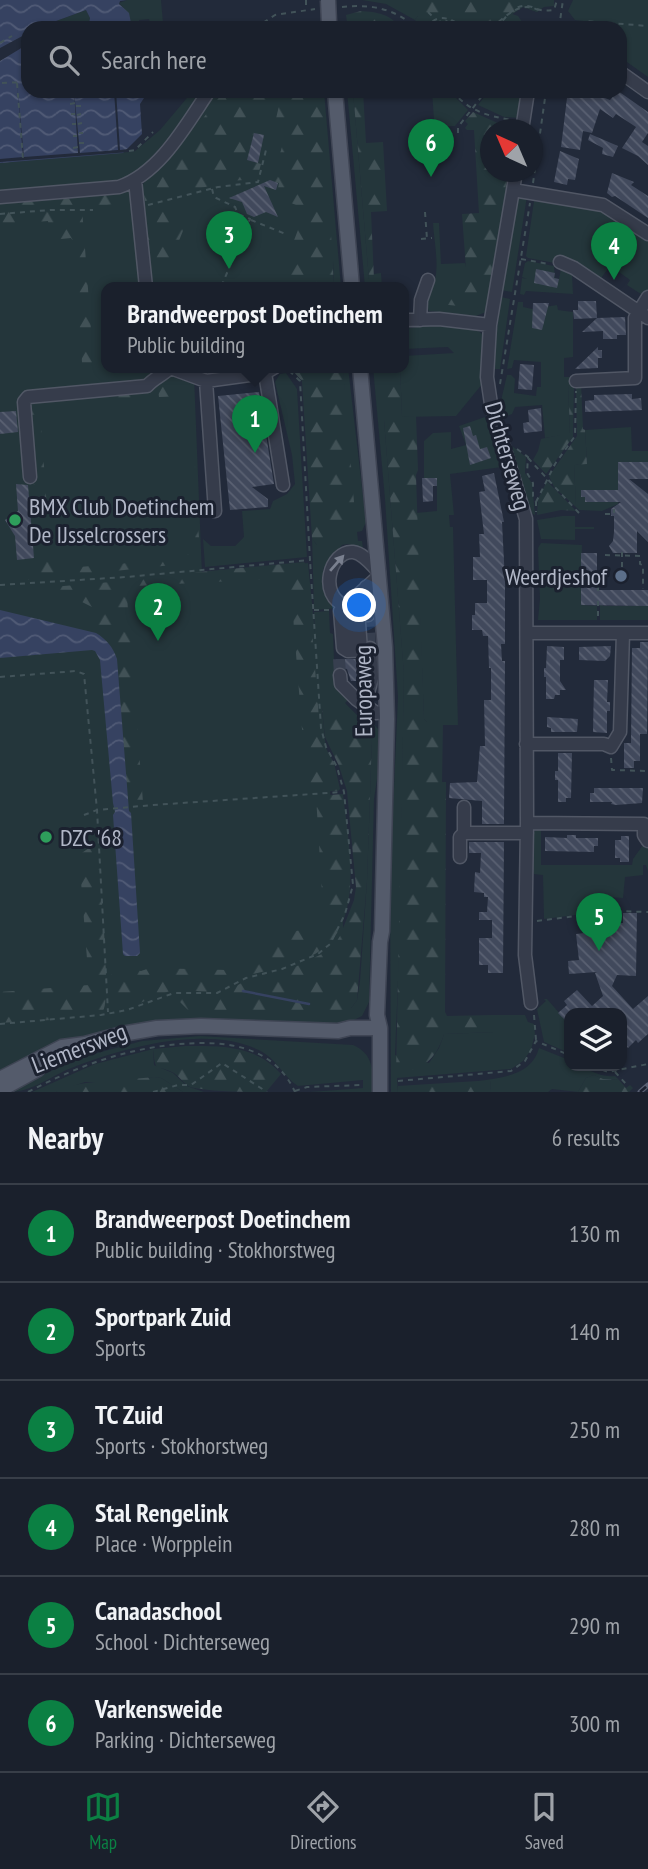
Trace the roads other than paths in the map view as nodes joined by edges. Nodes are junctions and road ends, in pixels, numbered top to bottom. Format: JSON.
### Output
{"nodes":[{"id":1,"x":328,"y":0,"type":"edge"},
{"id":2,"x":329,"y":21,"type":"edge"},
{"id":3,"x":627,"y":77,"type":"edge"},
{"id":4,"x":648,"y":92,"type":"edge"},
{"id":5,"x":204,"y":98,"type":"edge"},
{"id":6,"x":336,"y":98,"type":"edge"},
{"id":7,"x":527,"y":98,"type":"edge"},
{"id":8,"x":524,"y":119,"type":"edge"},
{"id":9,"x":135,"y":180,"type":"junction"},
{"id":10,"x":514,"y":182,"type":"edge"},
{"id":11,"x":513,"y":190,"type":"junction"},
{"id":12,"x":0,"y":197,"type":"edge"},
{"id":13,"x":648,"y":234,"type":"edge"},
{"id":14,"x":560,"y":262,"type":"road end"},
{"id":15,"x":428,"y":280,"type":"dead end"},
{"id":16,"x":146,"y":282,"type":"edge"},
{"id":17,"x":352,"y":282,"type":"edge"},
{"id":18,"x":648,"y":297,"type":"edge"},
{"id":19,"x":643,"y":315,"type":"edge"},
{"id":20,"x":409,"y":320,"type":"edge"},
{"id":21,"x":420,"y":320,"type":"junction"},
{"id":22,"x":490,"y":324,"type":"junction"},
{"id":23,"x":162,"y":373,"type":"edge"},
{"id":24,"x":183,"y":373,"type":"edge"},
{"id":25,"x":253,"y":373,"type":"edge"},
{"id":26,"x":270,"y":373,"type":"edge"},
{"id":27,"x":361,"y":373,"type":"edge"},
{"id":28,"x":206,"y":381,"type":"junction"},
{"id":29,"x":576,"y":381,"type":"road end"},
{"id":30,"x":30,"y":477,"type":"dead end"},
{"id":31,"x":283,"y":485,"type":"dead end"},
{"id":32,"x":215,"y":511,"type":"dead end"},
{"id":33,"x":379,"y":574,"type":"junction"},
{"id":34,"x":352,"y":601,"type":"junction"},
{"id":35,"x":368,"y":615,"type":"dead end"},
{"id":36,"x":527,"y":633,"type":"junction"},
{"id":37,"x":623,"y":633,"type":"junction"},
{"id":38,"x":648,"y":633,"type":"edge"},
{"id":39,"x":359,"y":648,"type":"junction"},
{"id":40,"x":340,"y":659,"type":"dead end"},
{"id":41,"x":341,"y":675,"type":"tunnel mouth"},
{"id":42,"x":365,"y":704,"type":"junction"},
{"id":43,"x":387,"y":712,"type":"junction"},
{"id":44,"x":526,"y":744,"type":"junction"},
{"id":45,"x":464,"y":807,"type":"dead end"},
{"id":46,"x":648,"y":811,"type":"edge"},
{"id":47,"x":644,"y":824,"type":"junction"},
{"id":48,"x":527,"y":828,"type":"junction"},
{"id":49,"x":464,"y":834,"type":"junction"},
{"id":50,"x":648,"y":841,"type":"edge"},
{"id":51,"x":460,"y":858,"type":"dead end"},
{"id":52,"x":382,"y":931,"type":"junction"},
{"id":53,"x":378,"y":996,"type":"junction"},
{"id":54,"x":531,"y":1003,"type":"road end"},
{"id":55,"x":344,"y":1029,"type":"junction"},
{"id":56,"x":380,"y":1034,"type":"junction"},
{"id":57,"x":85,"y":1044,"type":"junction"},
{"id":58,"x":0,"y":1079,"type":"edge"},
{"id":59,"x":0,"y":1090,"type":"edge"},
{"id":60,"x":380,"y":1092,"type":"edge"}],
"edges":[{"from":1,"to":2,"type":"main road","bridge":true},
{"from":3,"to":4,"type":"street"},
{"from":5,"to":9,"type":"street"},
{"from":6,"to":17,"type":"main road"},
{"from":7,"to":8,"type":"street"},
{"from":9,"to":12,"type":"street"},
{"from":9,"to":16,"type":"street"},
{"from":10,"to":11,"type":"street","name":"Dichterseweg"},
{"from":11,"to":13,"type":"street"},
{"from":11,"to":22,"type":"street","name":"Dichterseweg"},
{"from":14,"to":19,"type":"street"},
{"from":15,"to":21,"type":"street"},
{"from":18,"to":19,"type":"street"},
{"from":19,"to":29,"type":"street"},
{"from":20,"to":21,"type":"street"},
{"from":21,"to":22,"type":"street"},
{"from":22,"to":36,"type":"street","name":"Dichterseweg"},
{"from":23,"to":30,"type":"street"},
{"from":24,"to":28,"type":"street"},
{"from":25,"to":28,"type":"street"},
{"from":26,"to":31,"type":"street"},
{"from":27,"to":33,"type":"main road","name":"Europaweg"},
{"from":28,"to":32,"type":"street"},
{"from":33,"to":34,"type":"street"},
{"from":34,"to":33,"type":"street","one_way":true},
{"from":33,"to":43,"type":"main road","name":"Europaweg"},
{"from":34,"to":35,"type":"street"},
{"from":34,"to":39,"type":"street"},
{"from":34,"to":39,"type":"street"},
{"from":36,"to":37,"type":"street"},
{"from":36,"to":44,"type":"street","name":"Dichterseweg"},
{"from":37,"to":38,"type":"street"},
{"from":37,"to":44,"type":"street"},
{"from":39,"to":40,"type":"street"},
{"from":39,"to":42,"type":"street"},
{"from":41,"to":42,"type":"street"},
{"from":42,"to":43,"type":"street"},
{"from":43,"to":52,"type":"main road","name":"Europaweg"},
{"from":44,"to":48,"type":"street","name":"Dichterseweg"},
{"from":45,"to":49,"type":"street"},
{"from":46,"to":47,"type":"street"},
{"from":47,"to":48,"type":"street"},
{"from":47,"to":50,"type":"street"},
{"from":48,"to":49,"type":"street"},
{"from":48,"to":54,"type":"street","name":"Dichterseweg"},
{"from":49,"to":51,"type":"street"},
{"from":52,"to":53,"type":"main road","name":"Europaweg"},
{"from":52,"to":56,"type":"main road","name":"Europaweg"},
{"from":53,"to":55,"type":"main road"},
{"from":53,"to":56,"type":"main road","name":"Europaweg"},
{"from":55,"to":56,"type":"main road","name":"Liemersweg"},
{"from":55,"to":57,"type":"main road","name":"Liemersweg"},
{"from":56,"to":60,"type":"main road","name":"Europaweg"},
{"from":57,"to":58,"type":"main road","name":"Liemersweg"},
{"from":57,"to":59,"type":"main road","name":"Liemersweg"}]}
